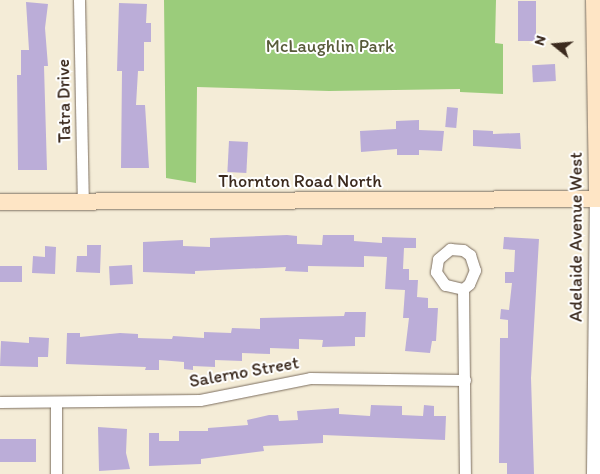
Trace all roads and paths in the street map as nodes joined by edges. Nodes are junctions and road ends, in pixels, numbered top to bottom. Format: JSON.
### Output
{"nodes":[{"id":1,"x":79,"y":0,"type":"edge"},
{"id":2,"x":594,"y":0,"type":"edge"},
{"id":3,"x":598,"y":199,"type":"edge"},
{"id":4,"x":0,"y":202,"type":"edge"},
{"id":5,"x":83,"y":202,"type":"junction"},
{"id":6,"x":464,"y":289,"type":"dead end"},
{"id":7,"x":465,"y":380,"type":"junction"},
{"id":8,"x":0,"y":402,"type":"edge"},
{"id":9,"x":56,"y":403,"type":"junction"},
{"id":10,"x":56,"y":474,"type":"edge"},
{"id":11,"x":465,"y":474,"type":"edge"},
{"id":12,"x":594,"y":474,"type":"edge"}],
"edges":[{"from":1,"to":5,"type":"street","name":"Tatra Drive"},
{"from":2,"to":3,"type":"main road","name":"Adelaide Avenue West"},
{"from":3,"to":5,"type":"main road","name":"Thornton Road North"},
{"from":3,"to":12,"type":"street","name":"Adelaide Avenue West"},
{"from":4,"to":5,"type":"main road","name":"Thornton Road North"},
{"from":6,"to":7,"type":"street"},
{"from":7,"to":9,"type":"street","name":"Salerno Street"},
{"from":7,"to":11,"type":"street"},
{"from":8,"to":9,"type":"street","name":"Salerno Street"},
{"from":9,"to":10,"type":"street"}]}
